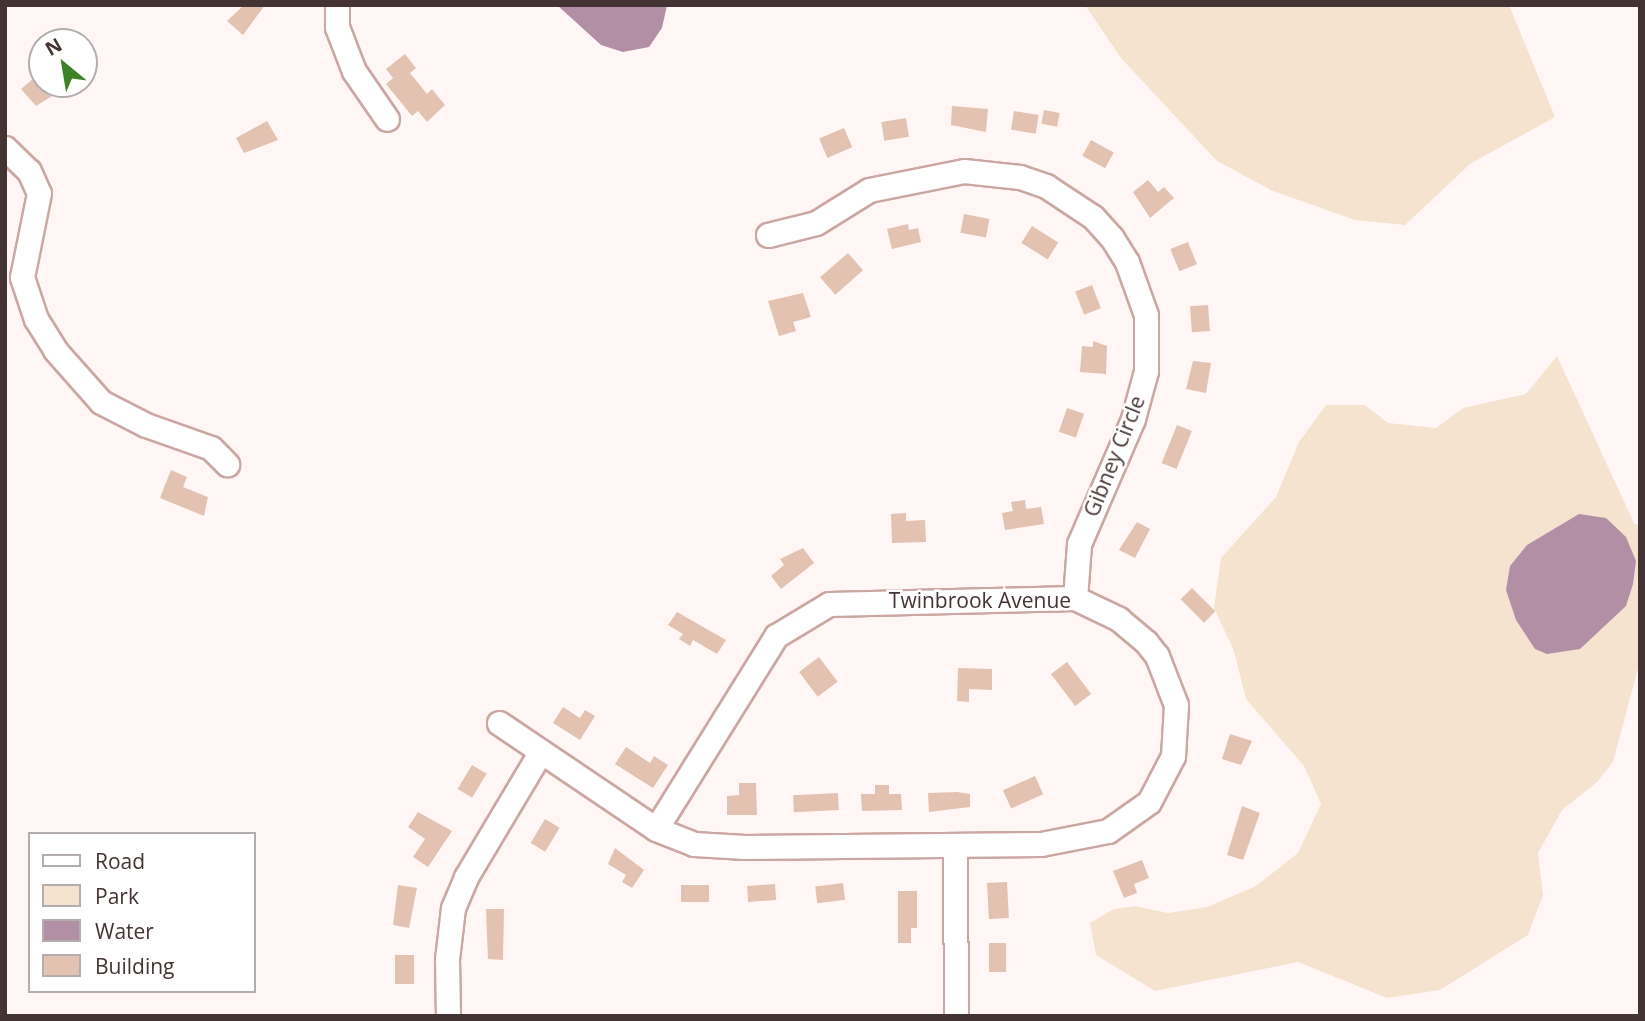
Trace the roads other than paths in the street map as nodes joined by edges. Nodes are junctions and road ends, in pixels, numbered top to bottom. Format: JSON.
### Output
{"nodes":[{"id":1,"x":337,"y":5,"type":"edge"},
{"id":2,"x":387,"y":119,"type":"dead end"},
{"id":3,"x":5,"y":148,"type":"edge"},
{"id":4,"x":768,"y":235,"type":"dead end"},
{"id":5,"x":228,"y":464,"type":"dead end"},
{"id":6,"x":1075,"y":598,"type":"junction"},
{"id":7,"x":499,"y":723,"type":"dead end"},
{"id":8,"x":540,"y":752,"type":"junction"},
{"id":9,"x":656,"y":829,"type":"junction"},
{"id":10,"x":955,"y":845,"type":"junction"},
{"id":11,"x":449,"y":1016,"type":"edge"},
{"id":12,"x":956,"y":1016,"type":"edge"}],
"edges":[{"from":1,"to":2,"type":"street"},
{"from":3,"to":5,"type":"street"},
{"from":4,"to":6,"type":"street","name":"Gibney Circle"},
{"from":6,"to":9,"type":"street","name":"Twinbrook Avenue"},
{"from":6,"to":10,"type":"street","name":"Twinbrook Avenue"},
{"from":7,"to":8,"type":"street","name":"Twinbrook Avenue"},
{"from":8,"to":9,"type":"street","name":"Twinbrook Avenue"},
{"from":8,"to":11,"type":"street"},
{"from":9,"to":10,"type":"street","name":"Twinbrook Avenue"},
{"from":10,"to":12,"type":"street"}]}
